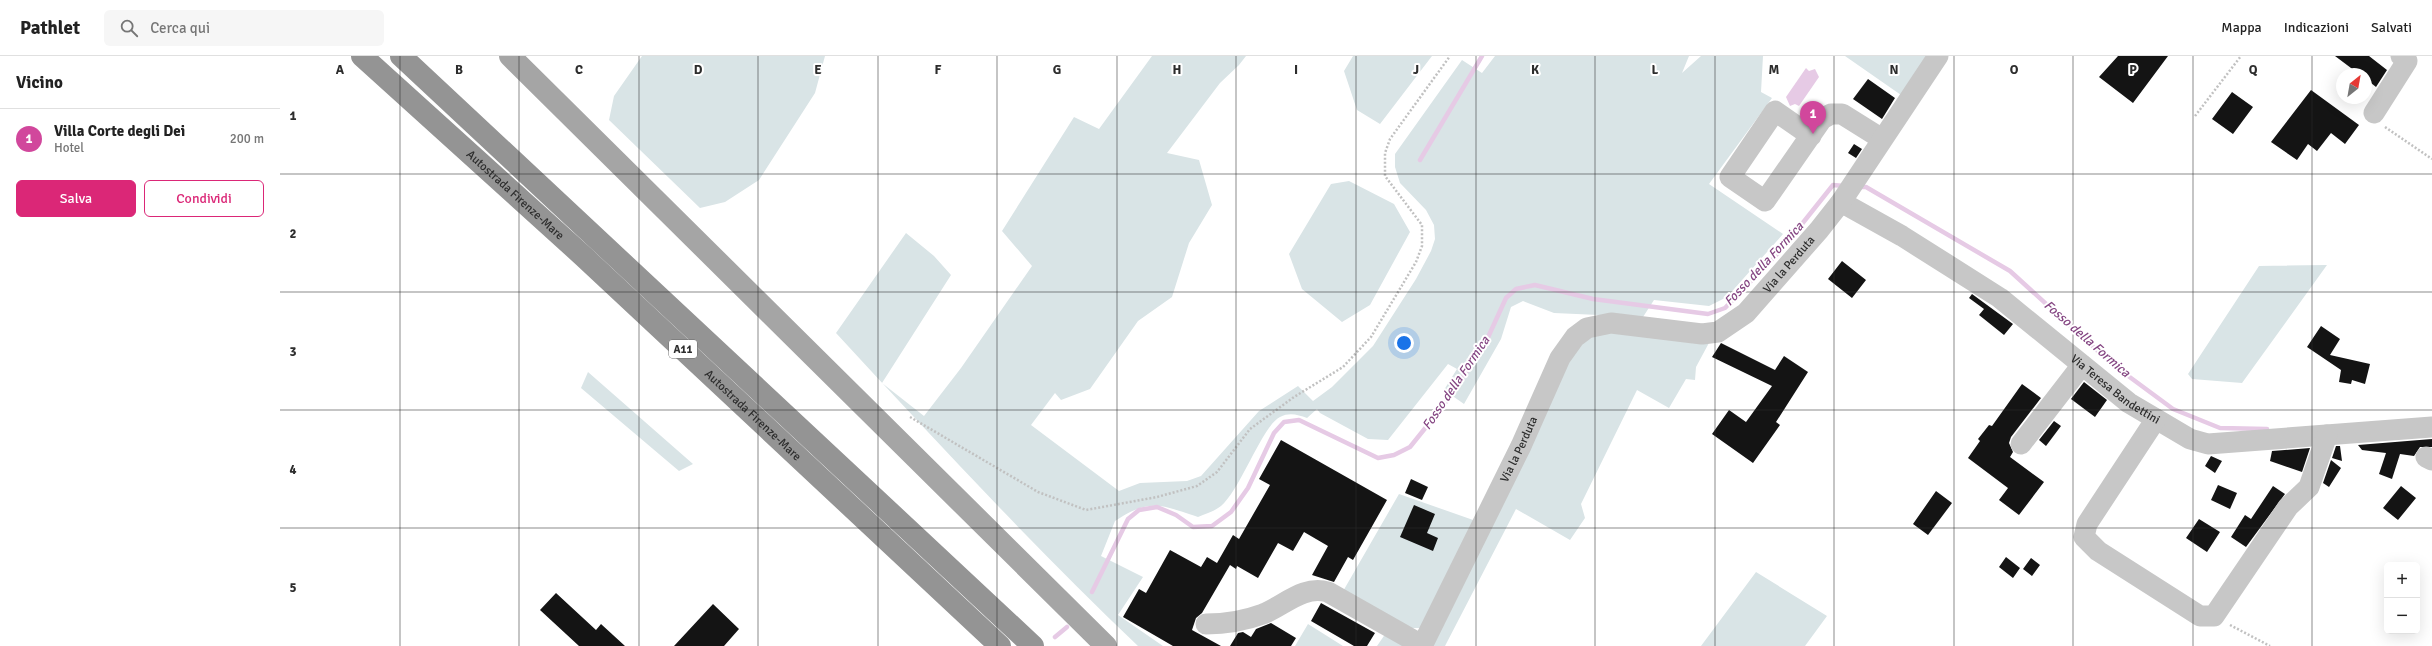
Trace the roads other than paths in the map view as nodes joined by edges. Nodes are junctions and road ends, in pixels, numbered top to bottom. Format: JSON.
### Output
{"nodes":[{"id":1,"x":362,"y":56,"type":"edge"},
{"id":2,"x":401,"y":56,"type":"edge"},
{"id":3,"x":510,"y":56,"type":"edge"},
{"id":4,"x":1938,"y":56,"type":"edge"},
{"id":5,"x":2401,"y":56,"type":"edge"},
{"id":6,"x":2374,"y":113,"type":"road end"},
{"id":7,"x":1811,"y":136,"type":"dead end"},
{"id":8,"x":1882,"y":140,"type":"junction"},
{"id":9,"x":1841,"y":202,"type":"junction"},
{"id":10,"x":2082,"y":365,"type":"junction"},
{"id":11,"x":2156,"y":419,"type":"junction"},
{"id":12,"x":2432,"y":427,"type":"edge"},
{"id":13,"x":2327,"y":435,"type":"junction"},
{"id":14,"x":2021,"y":444,"type":"dead end"},
{"id":15,"x":1206,"y":624,"type":"dead end"},
{"id":16,"x":1012,"y":627,"type":"junction"},
{"id":17,"x":1000,"y":646,"type":"edge"},
{"id":18,"x":1033,"y":646,"type":"edge"},
{"id":19,"x":1036,"y":646,"type":"edge"},
{"id":20,"x":1106,"y":646,"type":"edge"}],
"edges":[{"from":1,"to":17,"type":"highway","name":"Autostrada Firenze-Mare","number":"A11"},
{"from":2,"to":16,"type":"highway","name":"Autostrada Firenze-Mare","number":"A11"},
{"from":3,"to":20,"type":"main road"},
{"from":4,"to":8,"type":"street"},
{"from":5,"to":6,"type":"street"},
{"from":7,"to":8,"type":"street"},
{"from":8,"to":9,"type":"street"},
{"from":9,"to":10,"type":"street","name":"Via Teresa Bandettini"},
{"from":9,"to":15,"type":"street","name":"Via la Perduta"},
{"from":10,"to":11,"type":"street","name":"Via Teresa Bandettini"},
{"from":10,"to":14,"type":"street"},
{"from":11,"to":13,"type":"street","name":"Via Teresa Bandettini"},
{"from":11,"to":13,"type":"street"},
{"from":12,"to":13,"type":"street","name":"Via Teresa Bandettini"},
{"from":16,"to":18,"type":"highway","name":"Autostrada Firenze-Mare","number":"A11"},
{"from":16,"to":19,"type":"highway"}]}
